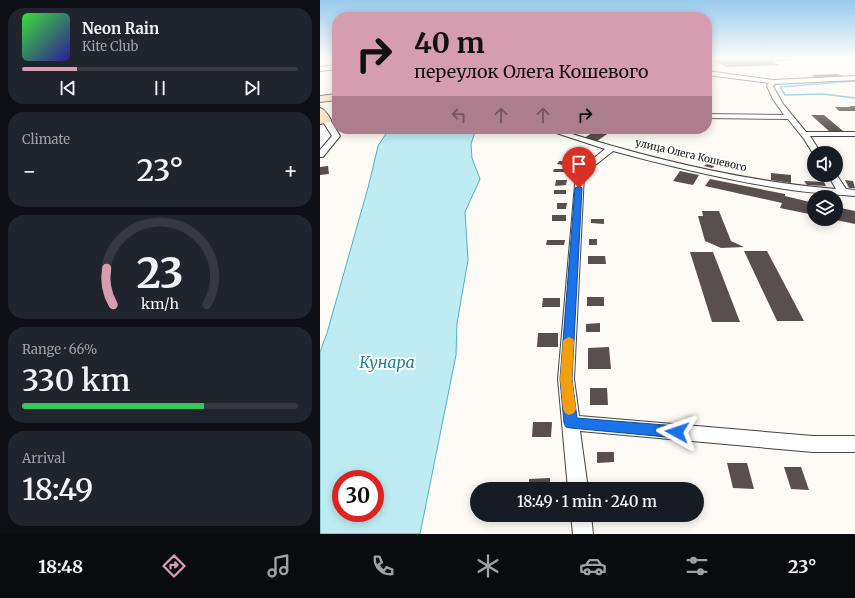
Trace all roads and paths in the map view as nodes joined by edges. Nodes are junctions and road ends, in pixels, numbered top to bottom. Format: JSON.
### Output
{"nodes":[{"id":1,"x":772,"y":83,"type":"edge"},
{"id":2,"x":332,"y":98,"type":"edge"},
{"id":3,"x":320,"y":99,"type":"edge"},
{"id":4,"x":712,"y":116,"type":"edge"},
{"id":5,"x":322,"y":117,"type":"edge"},
{"id":6,"x":789,"y":117,"type":"junction"},
{"id":7,"x":332,"y":131,"type":"edge"},
{"id":8,"x":335,"y":134,"type":"edge"},
{"id":9,"x":565,"y":134,"type":"edge"},
{"id":10,"x":805,"y":134,"type":"junction"},
{"id":11,"x":855,"y":134,"type":"edge"},
{"id":12,"x":813,"y":146,"type":"edge"},
{"id":13,"x":612,"y":148,"type":"junction"},
{"id":14,"x":320,"y":154,"type":"edge"},
{"id":15,"x":818,"y":190,"type":"edge"},
{"id":16,"x":843,"y":192,"type":"edge"},
{"id":17,"x":855,"y":193,"type":"edge"},
{"id":18,"x":571,"y":423,"type":"junction"},
{"id":19,"x":855,"y":444,"type":"edge"},
{"id":20,"x":577,"y":482,"type":"edge"},
{"id":21,"x":582,"y":522,"type":"edge"},
{"id":22,"x":583,"y":534,"type":"edge"}],
"edges":[{"from":1,"to":6,"type":"street"},
{"from":2,"to":3,"type":"street"},
{"from":4,"to":6,"type":"street"},
{"from":5,"to":7,"type":"street"},
{"from":6,"to":10,"type":"street"},
{"from":8,"to":14,"type":"street"},
{"from":9,"to":13,"type":"street","name":"улица Олега Кошевого"},
{"from":10,"to":11,"type":"street"},
{"from":10,"to":12,"type":"street"},
{"from":13,"to":15,"type":"street","name":"улица Олега Кошевого"},
{"from":13,"to":18,"type":"street"},
{"from":16,"to":17,"type":"street","name":"улица Олега Кошевого"},
{"from":18,"to":19,"type":"street"},
{"from":18,"to":20,"type":"street"},
{"from":21,"to":22,"type":"street"}]}
